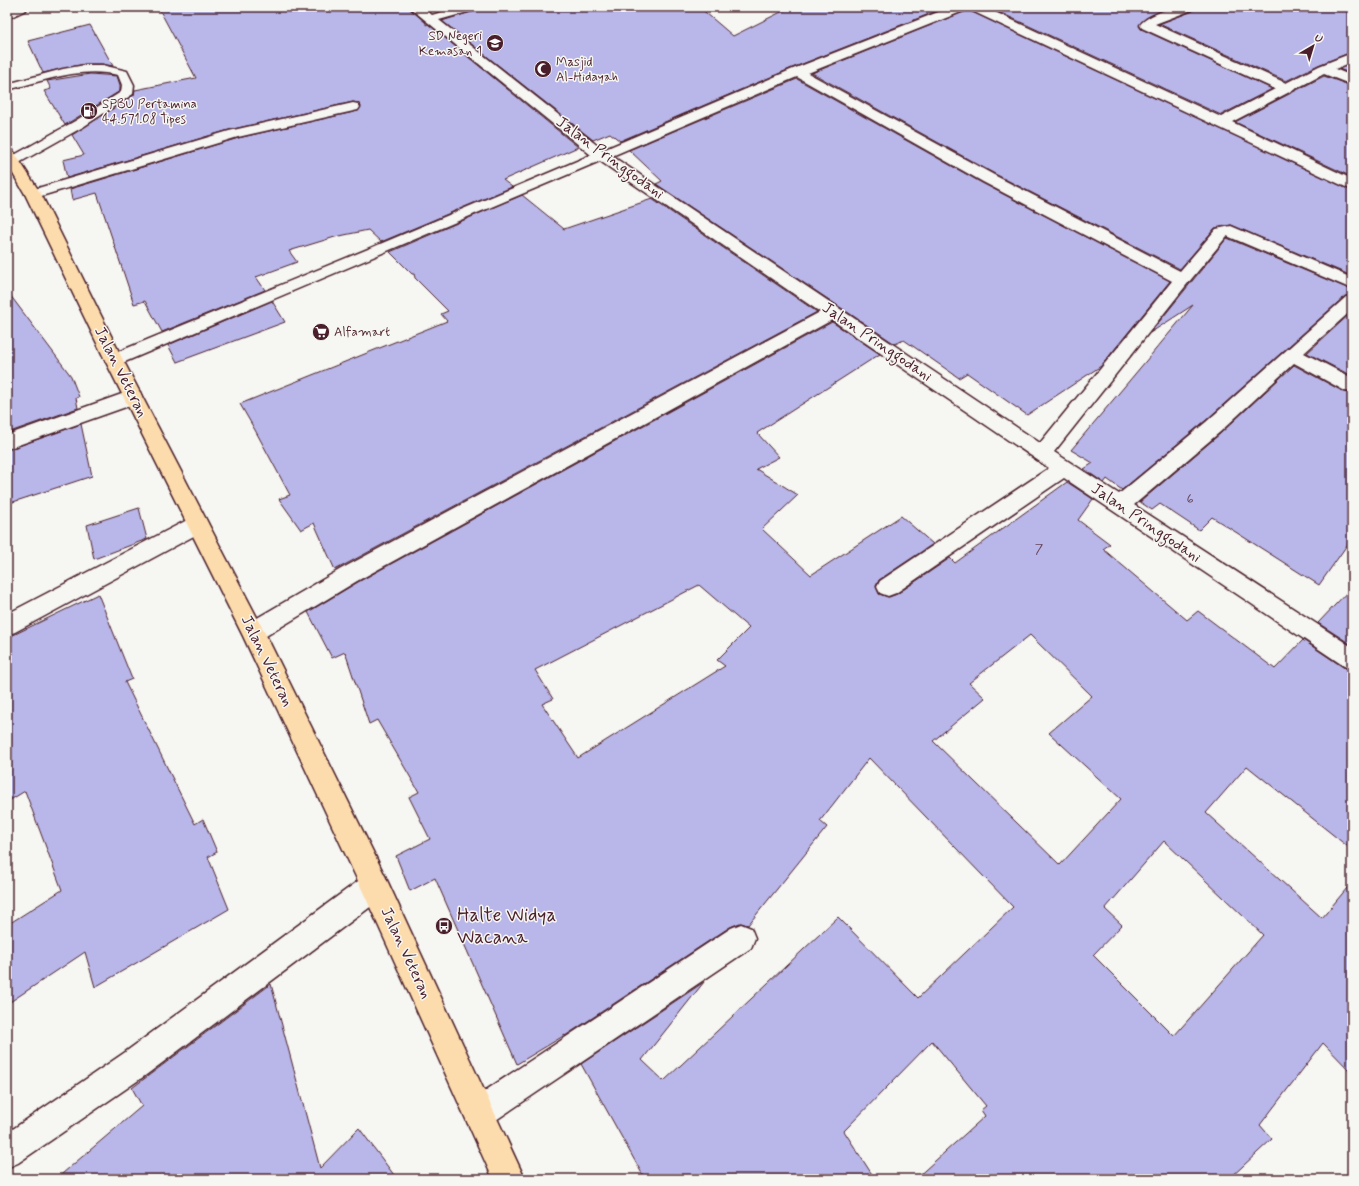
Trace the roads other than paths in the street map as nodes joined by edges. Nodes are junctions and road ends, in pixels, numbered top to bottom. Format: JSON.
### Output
{"nodes":[{"id":1,"x":22,"y":7,"type":"edge"},
{"id":2,"x":415,"y":7,"type":"edge"},
{"id":3,"x":471,"y":7,"type":"edge"},
{"id":4,"x":962,"y":7,"type":"edge"},
{"id":5,"x":1188,"y":7,"type":"edge"},
{"id":6,"x":981,"y":8,"type":"edge"},
{"id":7,"x":7,"y":15,"type":"edge"},
{"id":8,"x":430,"y":19,"type":"junction"},
{"id":9,"x":1352,"y":56,"type":"edge"},
{"id":10,"x":1324,"y":69,"type":"junction"},
{"id":11,"x":798,"y":72,"type":"junction"},
{"id":12,"x":1352,"y":81,"type":"edge"},
{"id":13,"x":7,"y":87,"type":"edge"},
{"id":14,"x":1285,"y":88,"type":"junction"},
{"id":15,"x":353,"y":107,"type":"dead end"},
{"id":16,"x":1221,"y":122,"type":"junction"},
{"id":17,"x":10,"y":156,"type":"edge"},
{"id":18,"x":602,"y":156,"type":"junction"},
{"id":19,"x":1352,"y":185,"type":"edge"},
{"id":20,"x":33,"y":194,"type":"junction"},
{"id":21,"x":1182,"y":279,"type":"junction"},
{"id":22,"x":1352,"y":284,"type":"edge"},
{"id":23,"x":1352,"y":301,"type":"edge"},
{"id":24,"x":834,"y":312,"type":"junction"},
{"id":25,"x":1292,"y":354,"type":"junction"},
{"id":26,"x":114,"y":360,"type":"junction"},
{"id":27,"x":1352,"y":386,"type":"edge"},
{"id":28,"x":133,"y":397,"type":"junction"},
{"id":29,"x":7,"y":442,"type":"edge"},
{"id":30,"x":1042,"y":454,"type":"junction"},
{"id":31,"x":1064,"y":468,"type":"junction"},
{"id":32,"x":1120,"y":505,"type":"junction"},
{"id":33,"x":198,"y":524,"type":"junction"},
{"id":34,"x":888,"y":587,"type":"dead end"},
{"id":35,"x":7,"y":625,"type":"edge"},
{"id":36,"x":254,"y":632,"type":"junction"},
{"id":37,"x":1352,"y":659,"type":"edge"},
{"id":38,"x":375,"y":886,"type":"junction"},
{"id":39,"x":741,"y":938,"type":"dead end"},
{"id":40,"x":479,"y":1113,"type":"junction"},
{"id":41,"x":7,"y":1152,"type":"edge"},
{"id":42,"x":508,"y":1179,"type":"edge"}],
"edges":[{"from":1,"to":7,"type":"street"},
{"from":2,"to":8,"type":"street","name":"Jalan Pringgodani"},
{"from":3,"to":8,"type":"street"},
{"from":4,"to":11,"type":"street"},
{"from":5,"to":14,"type":"street"},
{"from":6,"to":16,"type":"street"},
{"from":8,"to":18,"type":"street","name":"Jalan Pringgodani"},
{"from":9,"to":10,"type":"street"},
{"from":10,"to":12,"type":"street"},
{"from":10,"to":14,"type":"street"},
{"from":11,"to":18,"type":"street"},
{"from":11,"to":21,"type":"street"},
{"from":13,"to":17,"type":"lane"},
{"from":14,"to":16,"type":"street"},
{"from":15,"to":20,"type":"street"},
{"from":16,"to":19,"type":"street"},
{"from":17,"to":20,"type":"main road","name":"Jalan Veteran"},
{"from":18,"to":24,"type":"street","name":"Jalan Pringgodani"},
{"from":18,"to":26,"type":"street"},
{"from":20,"to":26,"type":"main road","name":"Jalan Veteran"},
{"from":21,"to":22,"type":"street"},
{"from":21,"to":30,"type":"street"},
{"from":23,"to":25,"type":"street"},
{"from":24,"to":30,"type":"street","name":"Jalan Pringgodani"},
{"from":24,"to":36,"type":"street"},
{"from":25,"to":27,"type":"street"},
{"from":25,"to":32,"type":"street"},
{"from":26,"to":28,"type":"main road","name":"Jalan Veteran"},
{"from":28,"to":29,"type":"street"},
{"from":28,"to":33,"type":"main road","name":"Jalan Veteran"},
{"from":30,"to":31,"type":"street","name":"Jalan Pringgodani"},
{"from":31,"to":32,"type":"street","name":"Jalan Pringgodani"},
{"from":31,"to":34,"type":"street"},
{"from":32,"to":37,"type":"street","name":"Jalan Pringgodani"},
{"from":33,"to":35,"type":"street"},
{"from":33,"to":36,"type":"main road","name":"Jalan Veteran"},
{"from":36,"to":38,"type":"main road","name":"Jalan Veteran"},
{"from":38,"to":40,"type":"main road","name":"Jalan Veteran"},
{"from":38,"to":41,"type":"street"},
{"from":39,"to":40,"type":"street"},
{"from":40,"to":42,"type":"main road","name":"Jalan Veteran"}]}
